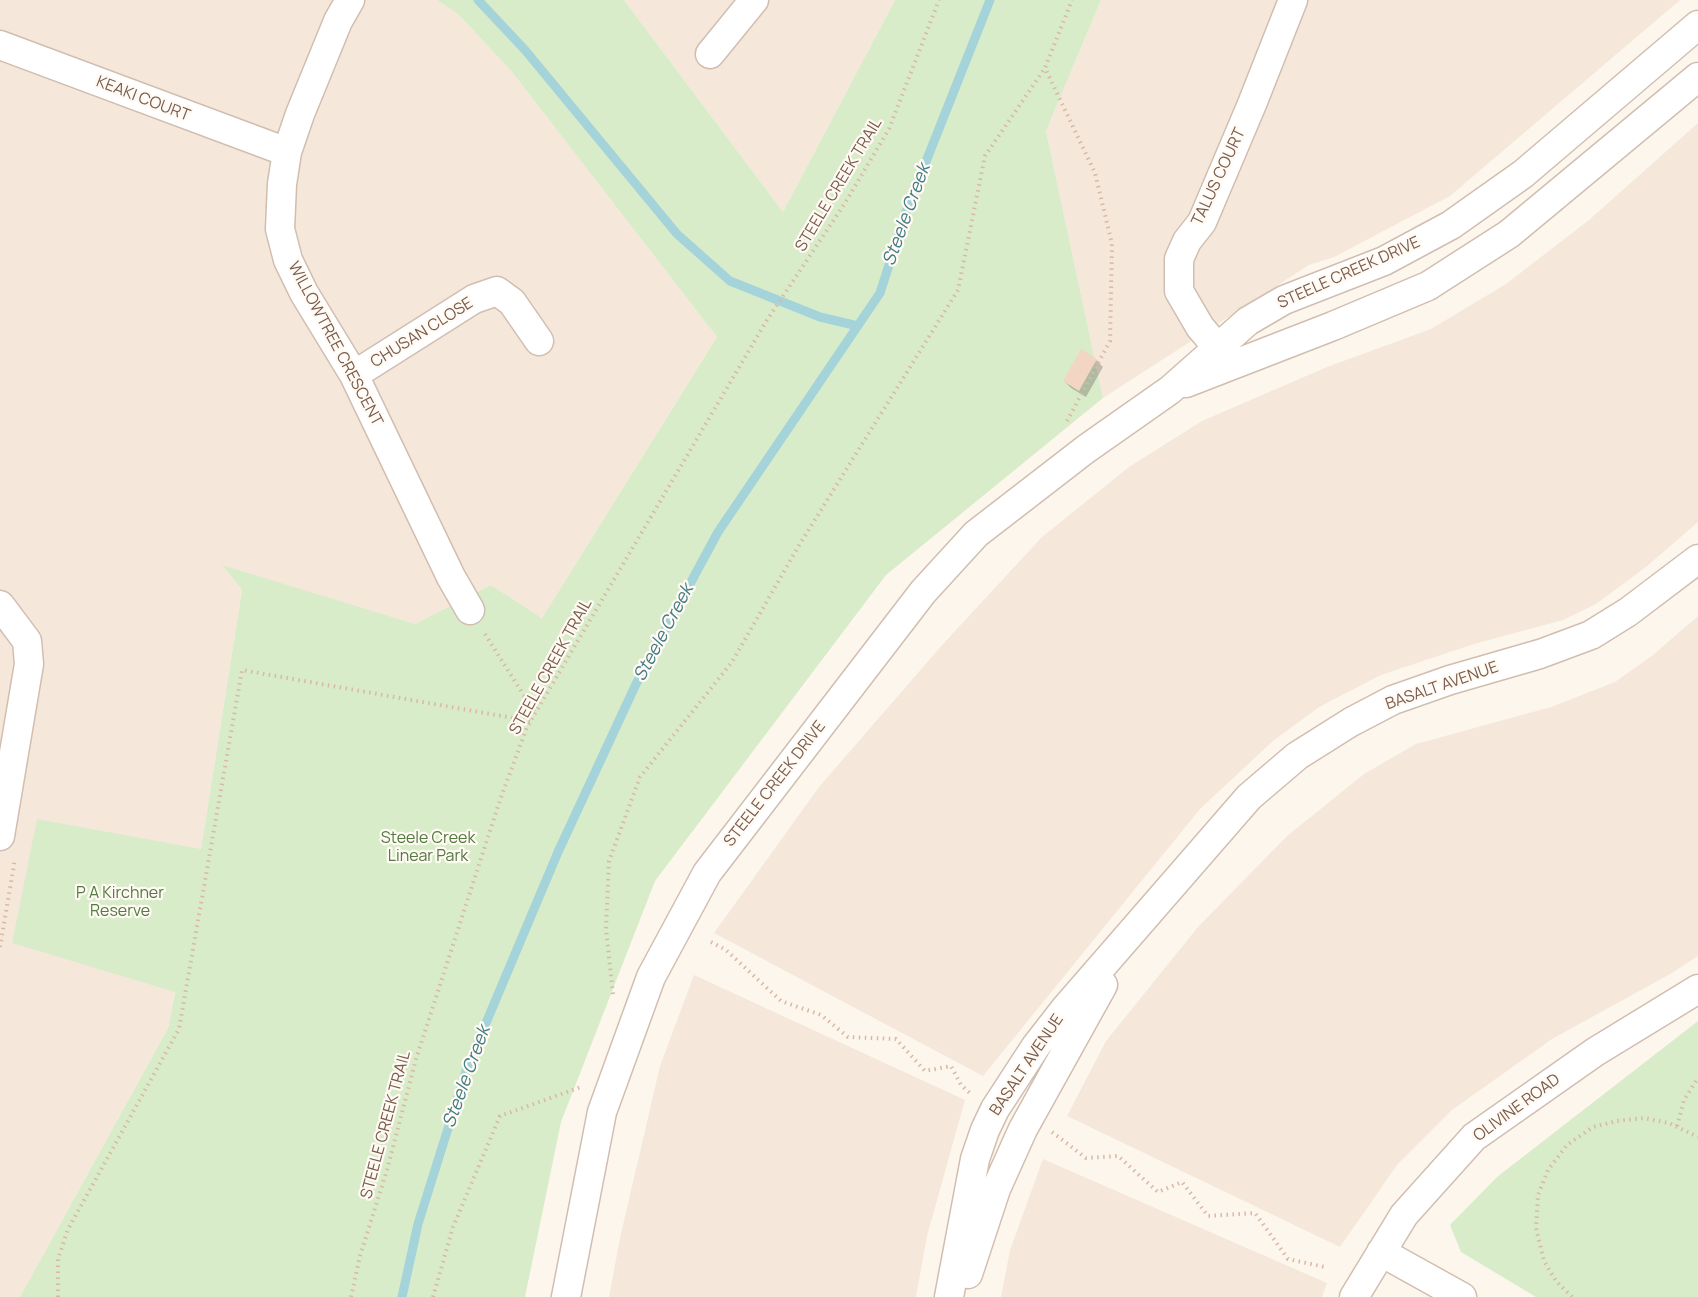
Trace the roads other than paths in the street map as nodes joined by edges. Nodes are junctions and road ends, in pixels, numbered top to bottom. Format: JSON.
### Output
{"nodes":[{"id":1,"x":350,"y":0,"type":"edge"},
{"id":2,"x":754,"y":0,"type":"edge"},
{"id":3,"x":1293,"y":0,"type":"edge"},
{"id":4,"x":1698,"y":25,"type":"edge"},
{"id":5,"x":0,"y":45,"type":"edge"},
{"id":6,"x":710,"y":54,"type":"dead end"},
{"id":7,"x":1698,"y":77,"type":"edge"},
{"id":8,"x":287,"y":152,"type":"junction"},
{"id":9,"x":539,"y":341,"type":"dead end"},
{"id":10,"x":1217,"y":347,"type":"junction"},
{"id":11,"x":354,"y":375,"type":"junction"},
{"id":12,"x":1170,"y":390,"type":"junction"},
{"id":13,"x":1698,"y":559,"type":"edge"},
{"id":14,"x":0,"y":605,"type":"edge"},
{"id":15,"x":470,"y":610,"type":"road end"},
{"id":16,"x":0,"y":836,"type":"edge"},
{"id":17,"x":1138,"y":927,"type":"junction"},
{"id":18,"x":1696,"y":994,"type":"edge"},
{"id":19,"x":1381,"y":1252,"type":"junction"},
{"id":20,"x":566,"y":1297,"type":"edge"},
{"id":21,"x":949,"y":1297,"type":"edge"},
{"id":22,"x":961,"y":1297,"type":"edge"},
{"id":23,"x":1354,"y":1297,"type":"edge"},
{"id":24,"x":1462,"y":1297,"type":"edge"}],
"edges":[{"from":1,"to":8,"type":"street","name":"WILLOWTREE CRESCENT"},
{"from":2,"to":6,"type":"street"},
{"from":3,"to":10,"type":"street","name":"TALUS COURT"},
{"from":4,"to":10,"type":"street","name":"STEELE CREEK DRIVE"},
{"from":5,"to":8,"type":"street","name":"KEAKI COURT"},
{"from":7,"to":12,"type":"street","name":"STEELE CREEK DRIVE"},
{"from":8,"to":11,"type":"street","name":"WILLOWTREE CRESCENT"},
{"from":9,"to":11,"type":"street","name":"CHUSAN CLOSE"},
{"from":10,"to":12,"type":"street","name":"STEELE CREEK DRIVE"},
{"from":11,"to":15,"type":"street","name":"WILLOWTREE CRESCENT"},
{"from":12,"to":20,"type":"street","name":"STEELE CREEK DRIVE"},
{"from":13,"to":17,"type":"street","name":"BASALT AVENUE"},
{"from":14,"to":16,"type":"street"},
{"from":17,"to":21,"type":"street","name":"BASALT AVENUE"},
{"from":17,"to":22,"type":"street","name":"BASALT AVENUE"},
{"from":18,"to":19,"type":"street","name":"OLIVINE ROAD"},
{"from":19,"to":23,"type":"street","name":"OLIVINE ROAD"},
{"from":19,"to":24,"type":"street"}]}
